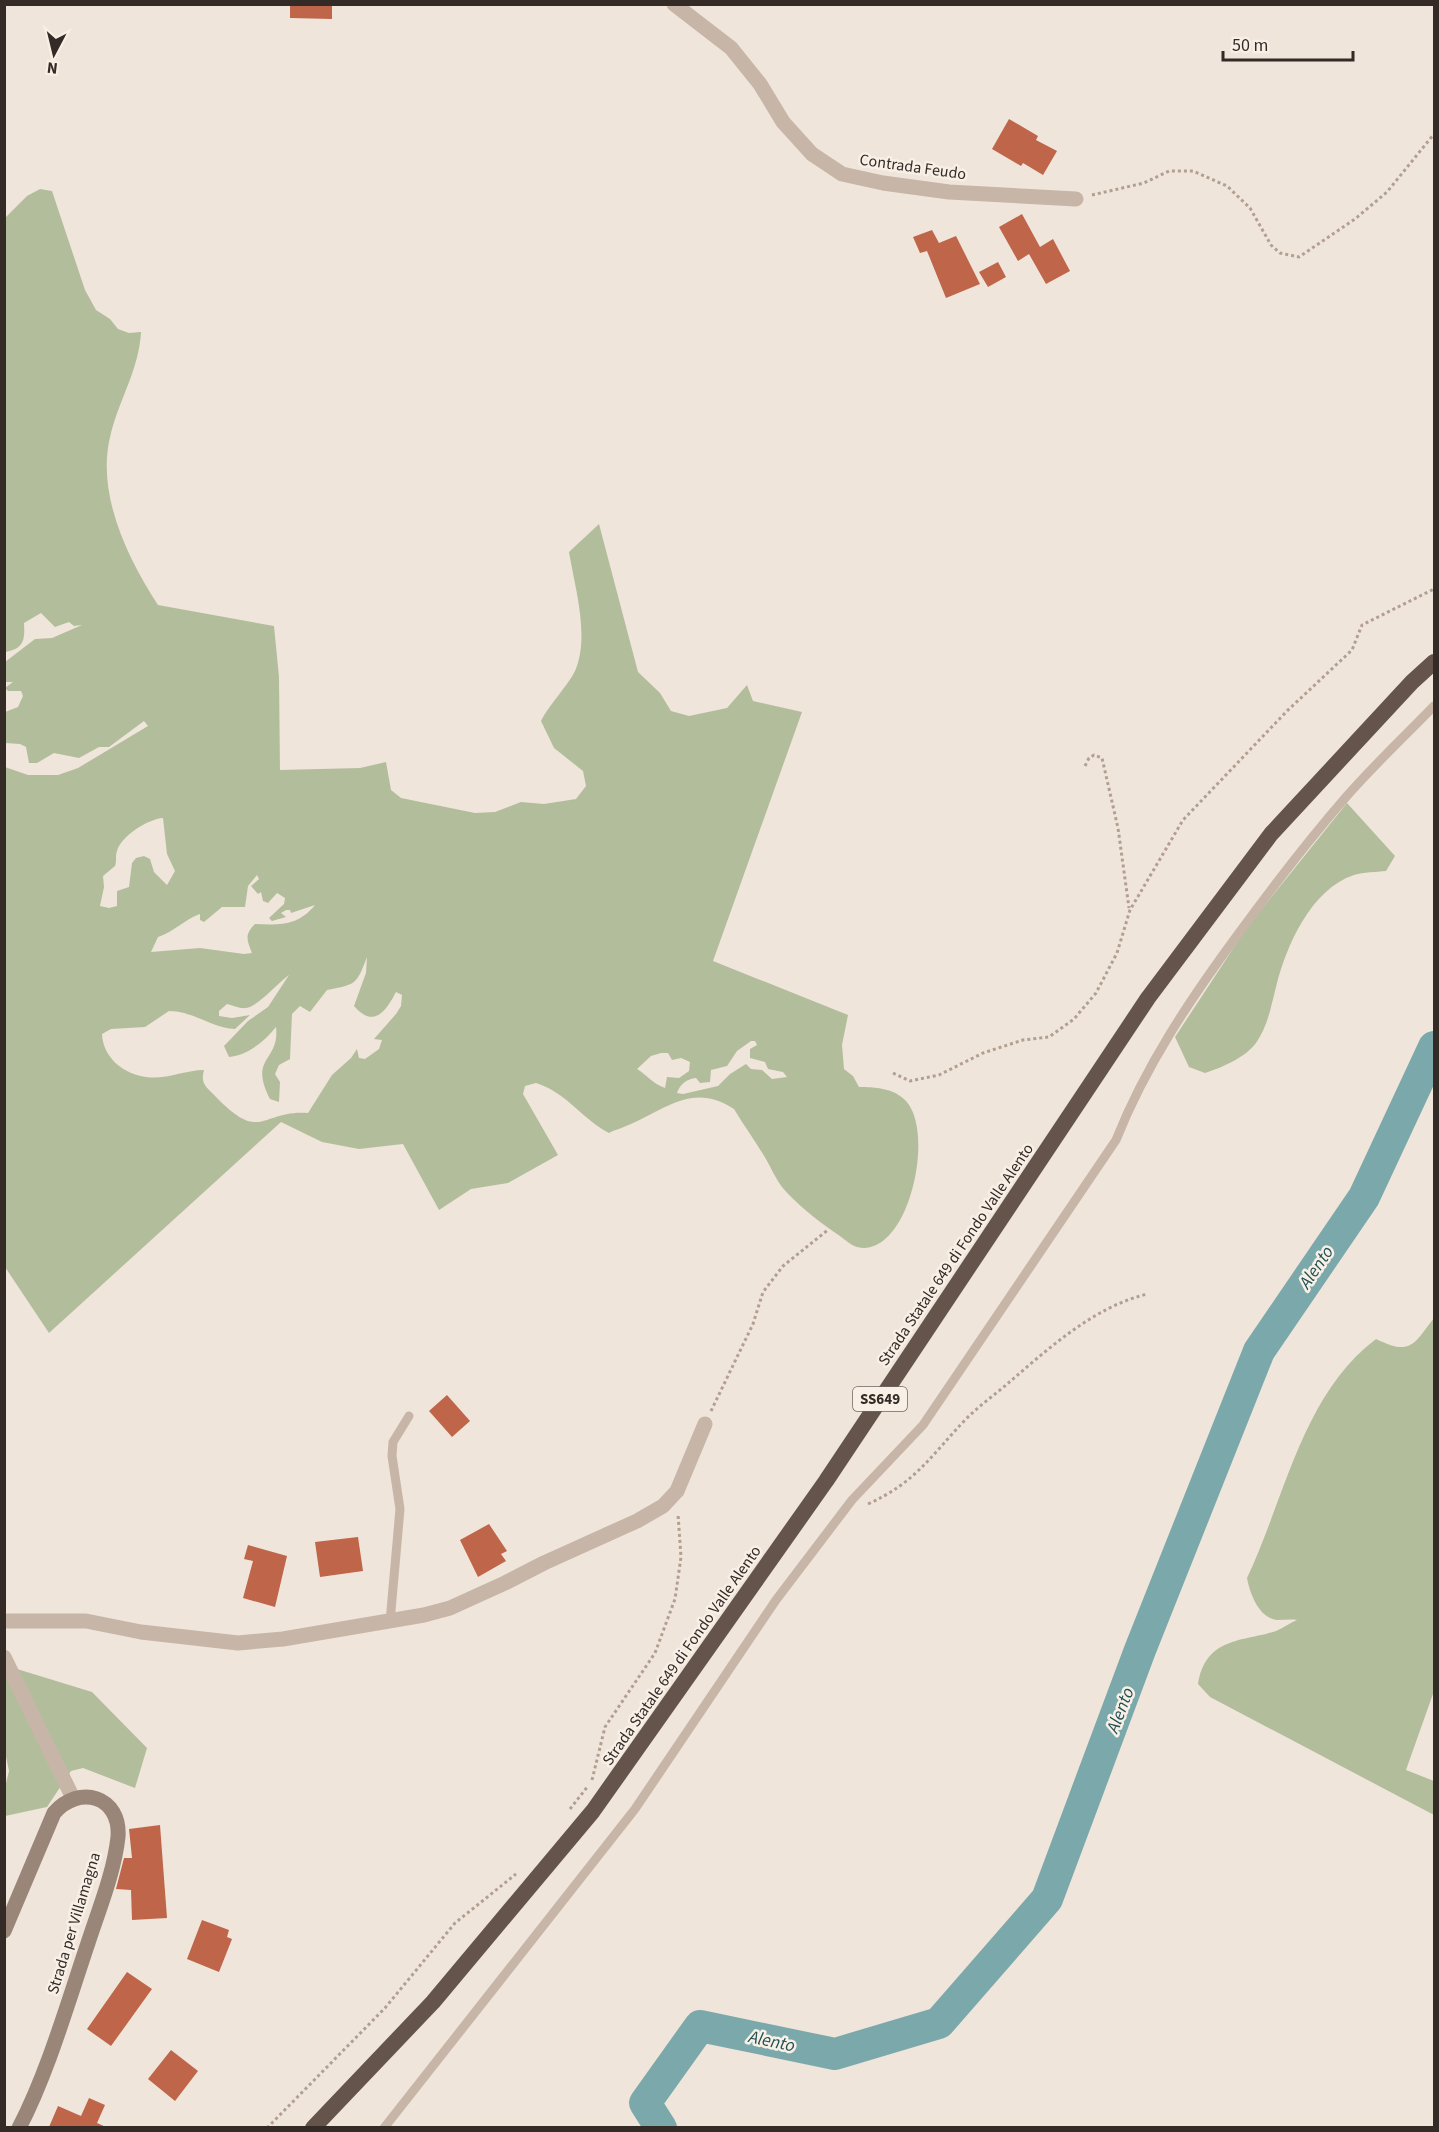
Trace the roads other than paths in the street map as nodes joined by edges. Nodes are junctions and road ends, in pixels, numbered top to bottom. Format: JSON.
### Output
{"nodes":[{"id":1,"x":674,"y":4,"type":"edge"},
{"id":2,"x":1076,"y":199,"type":"road end"},
{"id":3,"x":1434,"y":662,"type":"edge"},
{"id":4,"x":1434,"y":706,"type":"edge"},
{"id":5,"x":410,"y":1416,"type":"dead end"},
{"id":6,"x":705,"y":1424,"type":"road end"},
{"id":7,"x":4,"y":1621,"type":"edge"},
{"id":8,"x":390,"y":1622,"type":"junction"},
{"id":9,"x":4,"y":1657,"type":"edge"},
{"id":10,"x":73,"y":1798,"type":"junction"},
{"id":11,"x":4,"y":1931,"type":"edge"},
{"id":12,"x":19,"y":2127,"type":"edge"},
{"id":13,"x":313,"y":2127,"type":"edge"},
{"id":14,"x":384,"y":2127,"type":"edge"}],
"edges":[{"from":1,"to":2,"type":"street","name":"Contrada Feudo"},
{"from":3,"to":13,"type":"highway","name":"Strada Statale 649 di Fondo Valle Alento","number":"SS649"},
{"from":4,"to":14,"type":"lane"},
{"from":5,"to":8,"type":"lane"},
{"from":6,"to":8,"type":"street"},
{"from":7,"to":8,"type":"street"},
{"from":9,"to":10,"type":"street"},
{"from":10,"to":11,"type":"main road"},
{"from":10,"to":12,"type":"main road","name":"Strada per Villamagna"}]}
